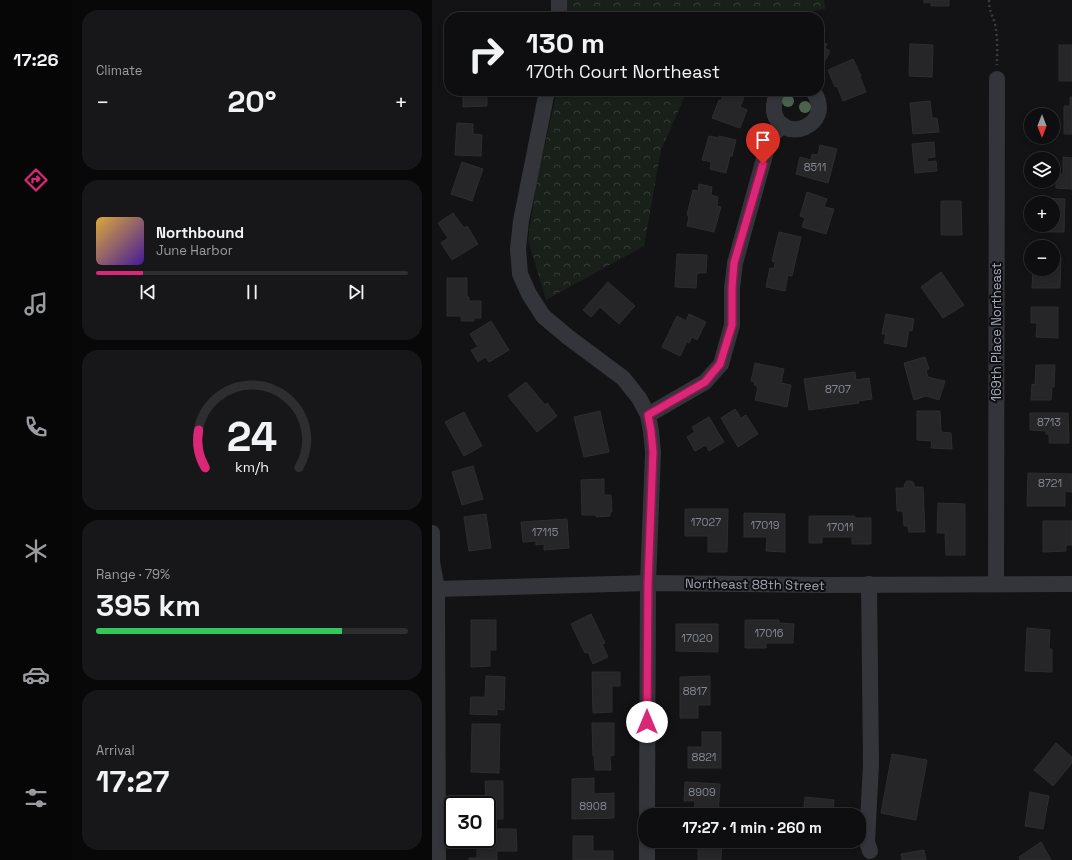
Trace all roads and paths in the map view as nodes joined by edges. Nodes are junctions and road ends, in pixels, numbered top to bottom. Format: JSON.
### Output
{"nodes":[{"id":1,"x":559,"y":0,"type":"edge"},
{"id":2,"x":989,"y":0,"type":"edge"},
{"id":3,"x":559,"y":12,"type":"edge"},
{"id":4,"x":997,"y":79,"type":"joint"},
{"id":5,"x":546,"y":96,"type":"edge"},
{"id":6,"x":777,"y":96,"type":"edge"},
{"id":7,"x":816,"y":96,"type":"edge"},
{"id":8,"x":783,"y":125,"type":"junction"},
{"id":9,"x":648,"y":415,"type":"junction"},
{"id":10,"x":432,"y":533,"type":"edge"},
{"id":11,"x":648,"y":583,"type":"junction"},
{"id":12,"x":869,"y":584,"type":"junction"},
{"id":13,"x":996,"y":584,"type":"junction"},
{"id":14,"x":1072,"y":584,"type":"edge"},
{"id":15,"x":437,"y":589,"type":"junction"},
{"id":16,"x":647,"y":808,"type":"edge"},
{"id":17,"x":647,"y":848,"type":"edge"},
{"id":18,"x":870,"y":851,"type":"dead end"},
{"id":19,"x":438,"y":860,"type":"edge"},
{"id":20,"x":646,"y":860,"type":"edge"}],
"edges":[{"from":1,"to":3,"type":"street"},
{"from":2,"to":4,"type":"path"},
{"from":4,"to":13,"type":"street","name":"169th Place Northeast"},
{"from":5,"to":9,"type":"street"},
{"from":6,"to":8,"type":"street"},
{"from":7,"to":8,"type":"street"},
{"from":8,"to":9,"type":"street"},
{"from":9,"to":11,"type":"street"},
{"from":10,"to":15,"type":"street"},
{"from":11,"to":12,"type":"street","name":"Northeast 88th Street"},
{"from":11,"to":15,"type":"street","name":"Northeast 88th Street"},
{"from":11,"to":16,"type":"street"},
{"from":12,"to":13,"type":"street","name":"Northeast 88th Street"},
{"from":12,"to":18,"type":"street"},
{"from":13,"to":14,"type":"street","name":"Northeast 88th Street"},
{"from":15,"to":19,"type":"street"},
{"from":17,"to":20,"type":"street"}]}
